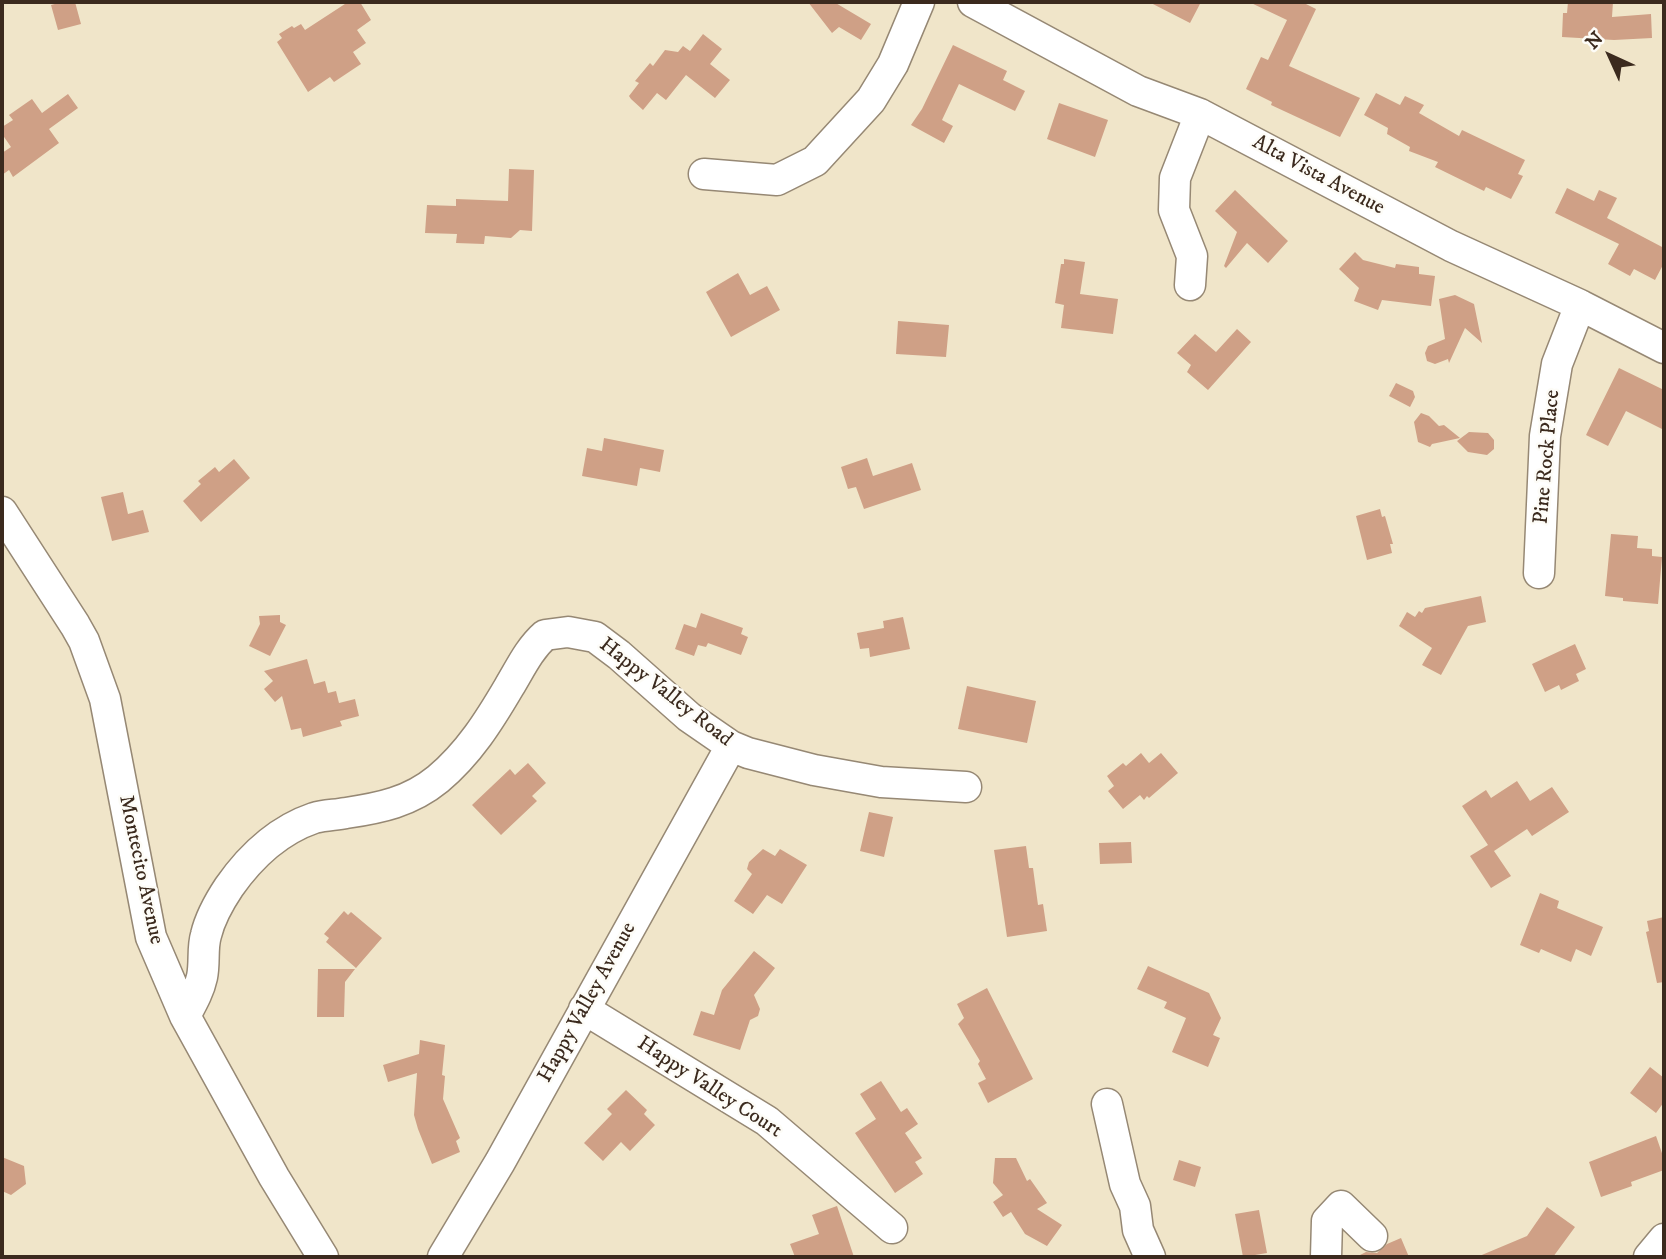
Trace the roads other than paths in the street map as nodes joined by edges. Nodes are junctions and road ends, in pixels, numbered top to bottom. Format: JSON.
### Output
{"nodes":[{"id":1,"x":919,"y":2,"type":"edge"},
{"id":2,"x":973,"y":2,"type":"edge"},
{"id":3,"x":1200,"y":114,"type":"junction"},
{"id":4,"x":704,"y":174,"type":"dead end"},
{"id":5,"x":1189,"y":285,"type":"dead end"},
{"id":6,"x":1580,"y":305,"type":"junction"},
{"id":7,"x":1664,"y":348,"type":"edge"},
{"id":8,"x":2,"y":512,"type":"edge"},
{"id":9,"x":1539,"y":573,"type":"dead end"},
{"id":10,"x":731,"y":746,"type":"junction"},
{"id":11,"x":966,"y":786,"type":"dead end"},
{"id":12,"x":584,"y":1009,"type":"junction"},
{"id":13,"x":185,"y":1016,"type":"junction"},
{"id":14,"x":1107,"y":1104,"type":"dead end"},
{"id":15,"x":892,"y":1228,"type":"dead end"},
{"id":16,"x":1372,"y":1236,"type":"dead end"},
{"id":17,"x":1664,"y":1239,"type":"edge"},
{"id":18,"x":323,"y":1257,"type":"edge"},
{"id":19,"x":443,"y":1257,"type":"edge"},
{"id":20,"x":1150,"y":1257,"type":"edge"},
{"id":21,"x":1326,"y":1257,"type":"edge"},
{"id":22,"x":1649,"y":1257,"type":"edge"}],
"edges":[{"from":1,"to":4,"type":"street"},
{"from":2,"to":3,"type":"street","name":"Alta Vista Avenue"},
{"from":3,"to":5,"type":"street"},
{"from":3,"to":6,"type":"street","name":"Alta Vista Avenue"},
{"from":6,"to":7,"type":"street","name":"Alta Vista Avenue"},
{"from":6,"to":9,"type":"street","name":"Pine Rock Place"},
{"from":8,"to":13,"type":"street","name":"Montecito Avenue"},
{"from":10,"to":11,"type":"street","name":"Happy Valley Road"},
{"from":10,"to":12,"type":"street","name":"Happy Valley Avenue"},
{"from":10,"to":13,"type":"street","name":"Happy Valley Road"},
{"from":12,"to":15,"type":"street","name":"Happy Valley Court"},
{"from":12,"to":19,"type":"street","name":"Happy Valley Avenue"},
{"from":13,"to":18,"type":"street","name":"Montecito Avenue"},
{"from":14,"to":20,"type":"street"},
{"from":16,"to":21,"type":"street"},
{"from":17,"to":22,"type":"street"}]}
